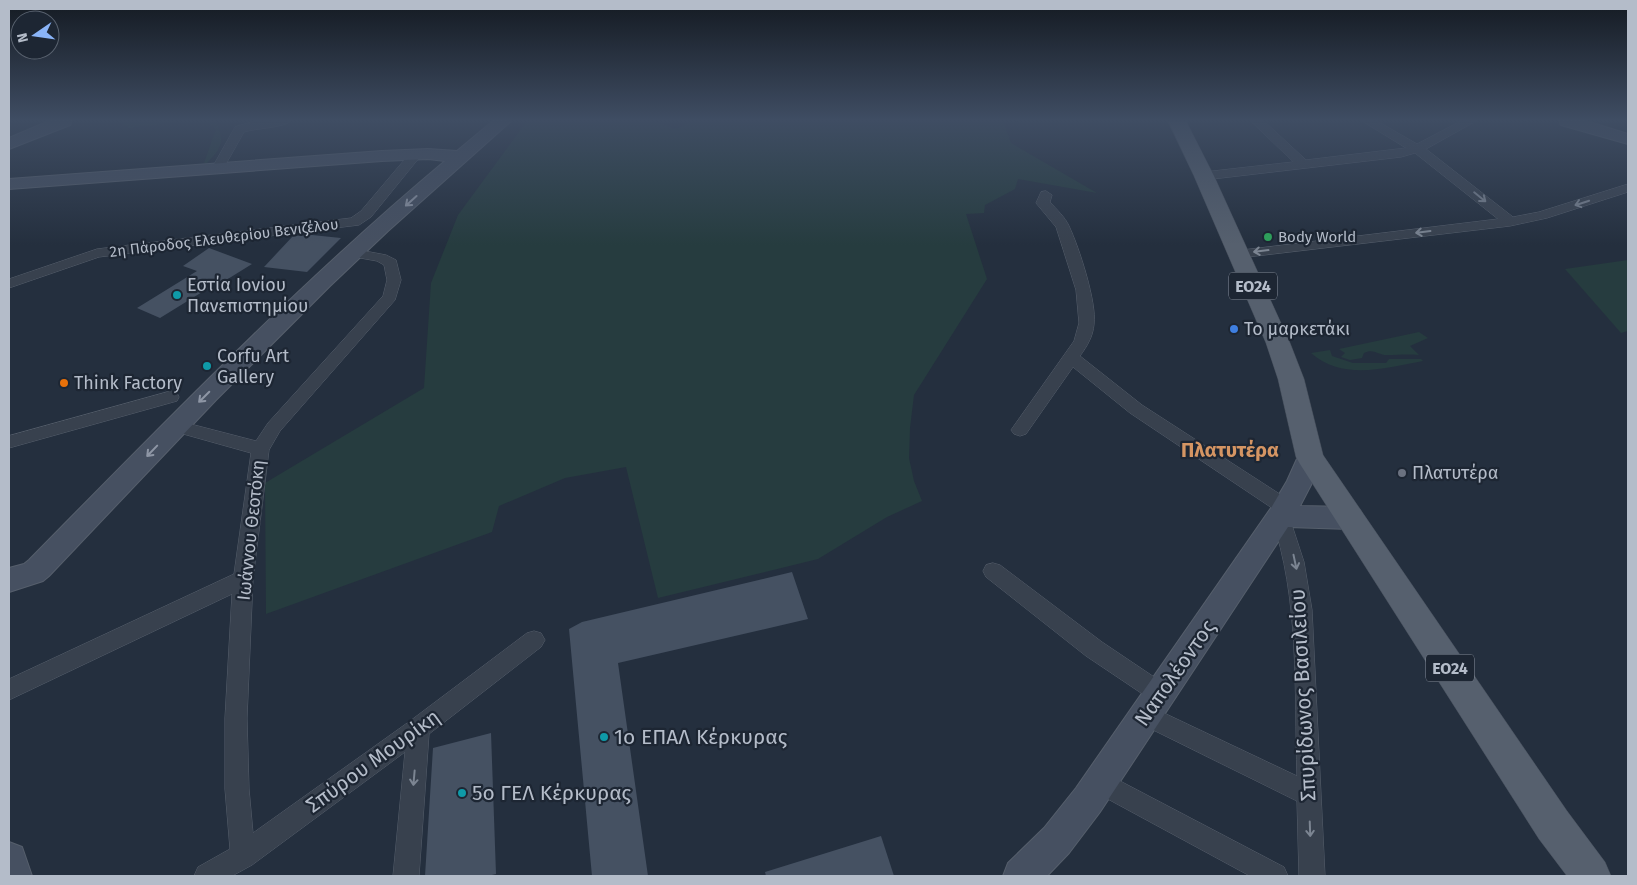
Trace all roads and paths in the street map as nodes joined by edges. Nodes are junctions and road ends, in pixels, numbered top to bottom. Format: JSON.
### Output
{"nodes":[{"id":1,"x":221,"y":162,"type":"edge"},
{"id":2,"x":304,"y":162,"type":"edge"},
{"id":3,"x":409,"y":162,"type":"edge"},
{"id":4,"x":454,"y":162,"type":"edge"},
{"id":5,"x":1197,"y":162,"type":"edge"},
{"id":6,"x":1301,"y":162,"type":"edge"},
{"id":7,"x":1326,"y":162,"type":"edge"},
{"id":8,"x":1436,"y":162,"type":"edge"},
{"id":9,"x":1304,"y":165,"type":"junction"},
{"id":10,"x":218,"y":168,"type":"junction"},
{"id":11,"x":1204,"y":176,"type":"junction"},
{"id":12,"x":9,"y":184,"type":"edge"},
{"id":13,"x":1628,"y":188,"type":"edge"},
{"id":14,"x":1046,"y":195,"type":"dead end"},
{"id":15,"x":1510,"y":222,"type":"junction"},
{"id":16,"x":354,"y":253,"type":"junction"},
{"id":17,"x":1238,"y":254,"type":"junction"},
{"id":18,"x":9,"y":284,"type":"edge"},
{"id":19,"x":1071,"y":356,"type":"junction"},
{"id":20,"x":171,"y":397,"type":"dead end"},
{"id":21,"x":175,"y":426,"type":"junction"},
{"id":22,"x":1020,"y":430,"type":"dead end"},
{"id":23,"x":9,"y":442,"type":"edge"},
{"id":24,"x":260,"y":449,"type":"junction"},
{"id":25,"x":1310,"y":457,"type":"junction"},
{"id":26,"x":1282,"y":511,"type":"junction"},
{"id":27,"x":1350,"y":518,"type":"junction"},
{"id":28,"x":993,"y":571,"type":"dead end"},
{"id":29,"x":243,"y":579,"type":"junction"},
{"id":30,"x":9,"y":580,"type":"edge"},
{"id":31,"x":534,"y":640,"type":"dead end"},
{"id":32,"x":9,"y":690,"type":"edge"},
{"id":33,"x":1153,"y":705,"type":"junction"},
{"id":34,"x":418,"y":729,"type":"junction"},
{"id":35,"x":1101,"y":783,"type":"junction"},
{"id":36,"x":1309,"y":794,"type":"junction"},
{"id":37,"x":243,"y":856,"type":"junction"},
{"id":38,"x":9,"y":860,"type":"edge"},
{"id":39,"x":14,"y":876,"type":"edge"},
{"id":40,"x":207,"y":876,"type":"edge"},
{"id":41,"x":406,"y":876,"type":"edge"},
{"id":42,"x":1021,"y":876,"type":"edge"},
{"id":43,"x":1275,"y":876,"type":"edge"},
{"id":44,"x":1312,"y":876,"type":"edge"},
{"id":45,"x":1591,"y":876,"type":"edge"}],
"edges":[{"from":1,"to":10,"type":"street"},
{"from":2,"to":10,"type":"street"},
{"from":3,"to":18,"type":"street","name":"2η Πάροδος Ελευθερίου Βενιζέλου"},
{"from":4,"to":16,"type":"street","one_way":true},
{"from":5,"to":11,"type":"main road","number":"ΕΟ24"},
{"from":6,"to":9,"type":"street"},
{"from":7,"to":9,"type":"street"},
{"from":8,"to":15,"type":"street","one_way":true},
{"from":9,"to":11,"type":"street"},
{"from":10,"to":12,"type":"street"},
{"from":11,"to":17,"type":"main road","number":"ΕΟ24"},
{"from":13,"to":15,"type":"street","one_way":true},
{"from":14,"to":19,"type":"street"},
{"from":15,"to":17,"type":"street","one_way":true},
{"from":16,"to":21,"type":"street","one_way":true},
{"from":16,"to":24,"type":"street","name":"Ιωάννου Θεοτόκη"},
{"from":17,"to":25,"type":"main road","number":"ΕΟ24"},
{"from":19,"to":22,"type":"street"},
{"from":19,"to":26,"type":"street"},
{"from":20,"to":23,"type":"street"},
{"from":21,"to":24,"type":"street"},
{"from":21,"to":30,"type":"street","one_way":true},
{"from":24,"to":29,"type":"street","name":"Ιωάννου Θεοτόκη"},
{"from":25,"to":26,"type":"street","name":"Ναπολέοντος"},
{"from":25,"to":27,"type":"main road","number":"ΕΟ24"},
{"from":26,"to":27,"type":"street"},
{"from":26,"to":33,"type":"street","name":"Ναπολέοντος"},
{"from":26,"to":36,"type":"street","name":"Σπυρίδωνος Βασιλείου","one_way":true},
{"from":27,"to":45,"type":"main road","number":"ΕΟ24"},
{"from":28,"to":33,"type":"street"},
{"from":29,"to":32,"type":"street"},
{"from":29,"to":37,"type":"street","name":"Ιωάννου Θεοτόκη"},
{"from":31,"to":34,"type":"street","name":"Σπύρου Μουρίκη"},
{"from":33,"to":35,"type":"street","name":"Ναπολέοντος"},
{"from":33,"to":36,"type":"street"},
{"from":34,"to":37,"type":"street","name":"Σπύρου Μουρίκη"},
{"from":34,"to":41,"type":"street","one_way":true},
{"from":35,"to":42,"type":"street","name":"Ναπολέοντος"},
{"from":35,"to":43,"type":"street"},
{"from":36,"to":44,"type":"street","name":"Σπυρίδωνος Βασιλείου","one_way":true},
{"from":37,"to":40,"type":"street","name":"Σπύρου Μουρίκη"},
{"from":38,"to":39,"type":"street"}]}
